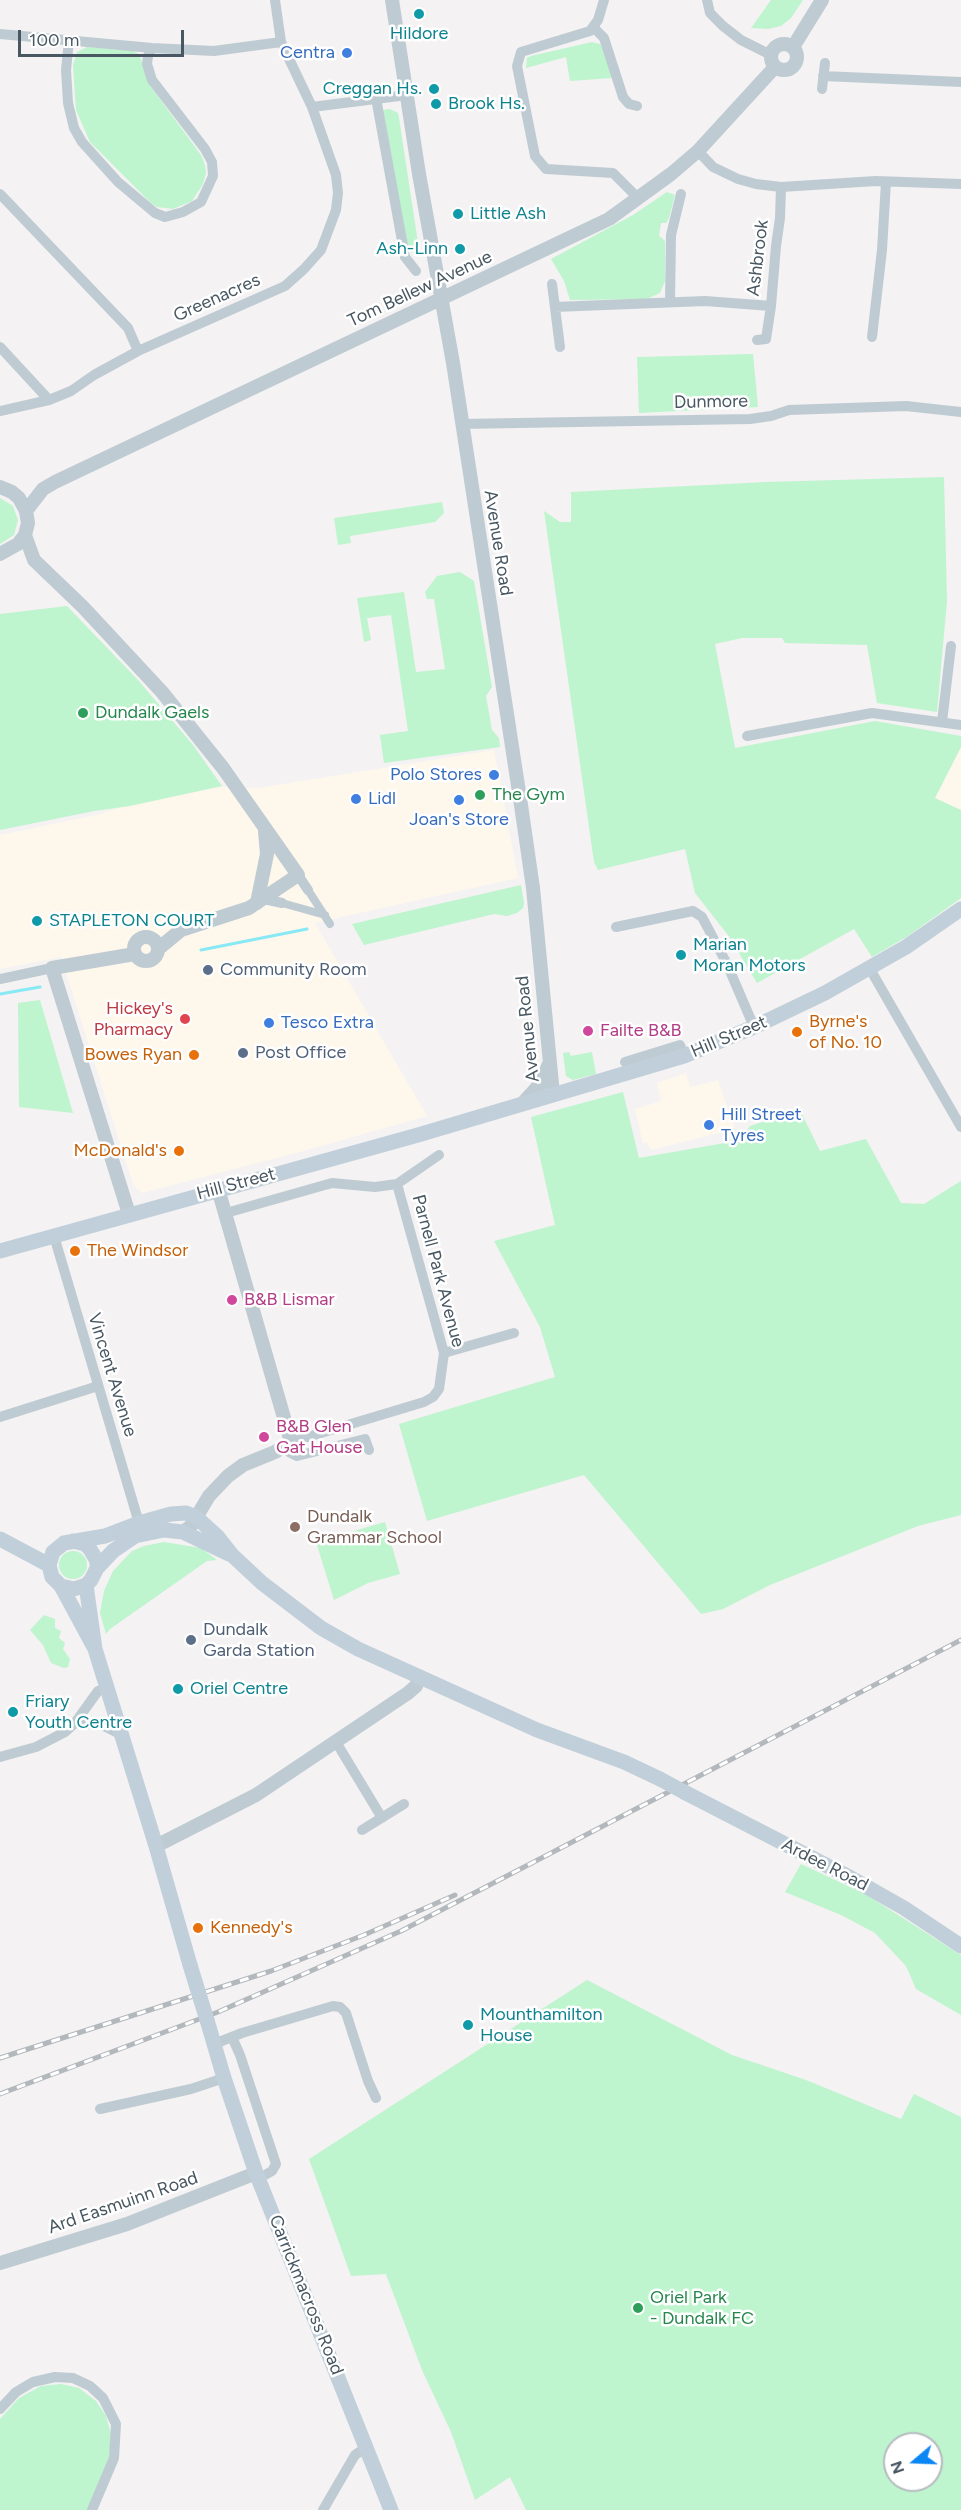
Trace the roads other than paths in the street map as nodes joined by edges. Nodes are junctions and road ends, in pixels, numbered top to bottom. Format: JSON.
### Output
{"nodes":[{"id":1,"x":275,"y":0,"type":"edge"},
{"id":2,"x":392,"y":0,"type":"edge"},
{"id":3,"x":604,"y":0,"type":"edge"},
{"id":4,"x":707,"y":0,"type":"edge"},
{"id":5,"x":822,"y":0,"type":"edge"},
{"id":6,"x":593,"y":27,"type":"junction"},
{"id":7,"x":0,"y":34,"type":"edge"},
{"id":8,"x":69,"y":40,"type":"junction"},
{"id":9,"x":281,"y":42,"type":"junction"},
{"id":10,"x":793,"y":47,"type":"junction"},
{"id":11,"x":152,"y":48,"type":"junction"},
{"id":12,"x":773,"y":61,"type":"junction"},
{"id":13,"x":825,"y":63,"type":"dead end"},
{"id":14,"x":823,"y":76,"type":"junction"},
{"id":15,"x":961,"y":82,"type":"edge"},
{"id":16,"x":822,"y":89,"type":"dead end"},
{"id":17,"x":407,"y":94,"type":"junction"},
{"id":18,"x":376,"y":98,"type":"junction"},
{"id":19,"x":637,"y":106,"type":"dead end"},
{"id":20,"x":312,"y":107,"type":"junction"},
{"id":21,"x":698,"y":151,"type":"junction"},
{"id":22,"x":886,"y":182,"type":"junction"},
{"id":23,"x":961,"y":184,"type":"edge"},
{"id":24,"x":780,"y":186,"type":"junction"},
{"id":25,"x":0,"y":194,"type":"edge"},
{"id":26,"x":681,"y":194,"type":"dead end"},
{"id":27,"x":639,"y":199,"type":"junction"},
{"id":28,"x":416,"y":271,"type":"dead end"},
{"id":29,"x":552,"y":284,"type":"dead end"},
{"id":30,"x":441,"y":298,"type":"junction"},
{"id":31,"x":670,"y":302,"type":"junction"},
{"id":32,"x":771,"y":306,"type":"junction"},
{"id":33,"x":555,"y":307,"type":"junction"},
{"id":34,"x":872,"y":337,"type":"dead end"},
{"id":35,"x":757,"y":340,"type":"dead end"},
{"id":36,"x":560,"y":347,"type":"dead end"},
{"id":37,"x":0,"y":348,"type":"edge"},
{"id":38,"x":138,"y":351,"type":"junction"},
{"id":39,"x":48,"y":400,"type":"junction"},
{"id":40,"x":0,"y":411,"type":"edge"},
{"id":41,"x":961,"y":412,"type":"edge"},
{"id":42,"x":461,"y":424,"type":"junction"},
{"id":43,"x":6,"y":489,"type":"edge"},
{"id":44,"x":43,"y":489,"type":"junction"},
{"id":45,"x":26,"y":511,"type":"junction"},
{"id":46,"x":24,"y":535,"type":"junction"},
{"id":47,"x":4,"y":553,"type":"edge"},
{"id":48,"x":34,"y":560,"type":"junction"},
{"id":49,"x":951,"y":646,"type":"dead end"},
{"id":50,"x":942,"y":722,"type":"junction"},
{"id":51,"x":961,"y":725,"type":"edge"},
{"id":52,"x":747,"y":736,"type":"dead end"},
{"id":53,"x":265,"y":830,"type":"junction"},
{"id":54,"x":298,"y":876,"type":"junction"},
{"id":55,"x":308,"y":890,"type":"joint"},
{"id":56,"x":261,"y":901,"type":"junction"},
{"id":57,"x":282,"y":903,"type":"joint"},
{"id":58,"x":961,"y":909,"type":"edge"},
{"id":59,"x":325,"y":915,"type":"junction"},
{"id":60,"x":330,"y":924,"type":"dead end"},
{"id":61,"x":616,"y":927,"type":"dead end"},
{"id":62,"x":181,"y":930,"type":"junction"},
{"id":63,"x":148,"y":937,"type":"junction"},
{"id":64,"x":158,"y":949,"type":"junction"},
{"id":65,"x":135,"y":954,"type":"junction"},
{"id":66,"x":52,"y":968,"type":"junction"},
{"id":67,"x":870,"y":969,"type":"junction"},
{"id":68,"x":0,"y":979,"type":"edge"},
{"id":69,"x":754,"y":1027,"type":"junction"},
{"id":70,"x":684,"y":1056,"type":"junction"},
{"id":71,"x":549,"y":1062,"type":"junction"},
{"id":72,"x":625,"y":1062,"type":"dead end"},
{"id":73,"x":553,"y":1094,"type":"junction"},
{"id":74,"x":523,"y":1103,"type":"junction"},
{"id":75,"x":961,"y":1127,"type":"edge"},
{"id":76,"x":439,"y":1155,"type":"dead end"},
{"id":77,"x":397,"y":1184,"type":"junction"},
{"id":78,"x":218,"y":1189,"type":"junction"},
{"id":79,"x":129,"y":1214,"type":"junction"},
{"id":80,"x":226,"y":1214,"type":"junction"},
{"id":81,"x":54,"y":1236,"type":"junction"},
{"id":82,"x":0,"y":1251,"type":"edge"},
{"id":83,"x":514,"y":1333,"type":"dead end"},
{"id":84,"x":444,"y":1353,"type":"junction"},
{"id":85,"x":98,"y":1386,"type":"junction"},
{"id":86,"x":0,"y":1417,"type":"edge"},
{"id":87,"x":286,"y":1445,"type":"junction"},
{"id":88,"x":369,"y":1450,"type":"dead end"},
{"id":89,"x":196,"y":1517,"type":"junction"},
{"id":90,"x":139,"y":1523,"type":"junction"},
{"id":91,"x":183,"y":1532,"type":"junction"},
{"id":92,"x":2,"y":1540,"type":"edge"},
{"id":93,"x":71,"y":1541,"type":"junction"},
{"id":94,"x":232,"y":1555,"type":"junction"},
{"id":95,"x":49,"y":1565,"type":"junction"},
{"id":96,"x":97,"y":1568,"type":"junction"},
{"id":97,"x":86,"y":1585,"type":"junction"},
{"id":98,"x":61,"y":1586,"type":"junction"},
{"id":99,"x":95,"y":1649,"type":"junction"},
{"id":100,"x":420,"y":1677,"type":"junction"},
{"id":101,"x":107,"y":1688,"type":"junction"},
{"id":102,"x":75,"y":1723,"type":"junction"},
{"id":103,"x":123,"y":1735,"type":"junction"},
{"id":104,"x":336,"y":1742,"type":"junction"},
{"id":105,"x":0,"y":1756,"type":"edge"},
{"id":106,"x":404,"y":1804,"type":"dead end"},
{"id":107,"x":382,"y":1818,"type":"junction"},
{"id":108,"x":362,"y":1830,"type":"dead end"},
{"id":109,"x":156,"y":1846,"type":"junction"},
{"id":110,"x":961,"y":1946,"type":"edge"},
{"id":111,"x":232,"y":2037,"type":"junction"},
{"id":112,"x":214,"y":2043,"type":"junction"},
{"id":113,"x":224,"y":2078,"type":"junction"},
{"id":114,"x":376,"y":2098,"type":"dead end"},
{"id":115,"x":100,"y":2109,"type":"dead end"},
{"id":116,"x":257,"y":2176,"type":"junction"},
{"id":117,"x":0,"y":2263,"type":"edge"},
{"id":118,"x":0,"y":2409,"type":"edge"},
{"id":119,"x":367,"y":2447,"type":"junction"},
{"id":120,"x":92,"y":2510,"type":"edge"},
{"id":121,"x":323,"y":2510,"type":"edge"},
{"id":122,"x":392,"y":2510,"type":"edge"}],
"edges":[{"from":1,"to":9,"type":"street","name":"Greenacres"},
{"from":2,"to":17,"type":"street","name":"Avenue Road"},
{"from":3,"to":6,"type":"street"},
{"from":4,"to":12,"type":"street"},
{"from":5,"to":10,"type":"street","name":"Tom Bellew Avenue"},
{"from":6,"to":19,"type":"street"},
{"from":6,"to":27,"type":"street"},
{"from":7,"to":8,"type":"street"},
{"from":8,"to":11,"type":"street"},
{"from":8,"to":11,"type":"street"},
{"from":9,"to":11,"type":"street"},
{"from":9,"to":20,"type":"street","name":"Greenacres"},
{"from":10,"to":12,"type":"street","name":"Tom Bellew Avenue"},
{"from":10,"to":12,"type":"street","name":"Tom Bellew Avenue"},
{"from":12,"to":21,"type":"street","name":"Tom Bellew Avenue"},
{"from":13,"to":14,"type":"street"},
{"from":14,"to":15,"type":"street"},
{"from":14,"to":16,"type":"street"},
{"from":17,"to":18,"type":"street"},
{"from":17,"to":30,"type":"street","name":"Avenue Road"},
{"from":18,"to":20,"type":"street"},
{"from":18,"to":28,"type":"street"},
{"from":20,"to":38,"type":"street","name":"Greenacres"},
{"from":21,"to":24,"type":"street"},
{"from":21,"to":27,"type":"street","name":"Tom Bellew Avenue"},
{"from":22,"to":23,"type":"street"},
{"from":22,"to":24,"type":"street"},
{"from":22,"to":34,"type":"street"},
{"from":24,"to":32,"type":"street","name":"Ashbrook"},
{"from":25,"to":38,"type":"street"},
{"from":26,"to":31,"type":"street"},
{"from":27,"to":30,"type":"street","name":"Tom Bellew Avenue"},
{"from":29,"to":33,"type":"street"},
{"from":30,"to":42,"type":"street","name":"Avenue Road"},
{"from":30,"to":44,"type":"street","name":"Tom Bellew Avenue"},
{"from":31,"to":32,"type":"street","name":"Ashbrook"},
{"from":31,"to":33,"type":"street","name":"Ashbrook"},
{"from":32,"to":35,"type":"street"},
{"from":33,"to":36,"type":"street"},
{"from":37,"to":39,"type":"street"},
{"from":38,"to":39,"type":"street","name":"Greenacres"},
{"from":39,"to":40,"type":"street","name":"Greenacres"},
{"from":41,"to":42,"type":"street","name":"Dunmore"},
{"from":42,"to":71,"type":"street","name":"Avenue Road"},
{"from":43,"to":44,"type":"street","name":"Tom Bellew Avenue"},
{"from":43,"to":45,"type":"street"},
{"from":44,"to":45,"type":"street","name":"Tom Bellew Avenue"},
{"from":45,"to":46,"type":"street"},
{"from":46,"to":47,"type":"street"},
{"from":46,"to":48,"type":"street"},
{"from":47,"to":48,"type":"street"},
{"from":48,"to":53,"type":"street"},
{"from":49,"to":50,"type":"street"},
{"from":50,"to":51,"type":"street"},
{"from":50,"to":52,"type":"street"},
{"from":53,"to":54,"type":"street"},
{"from":53,"to":56,"type":"street"},
{"from":54,"to":55,"type":"street"},
{"from":54,"to":56,"type":"street"},
{"from":55,"to":59,"type":"street"},
{"from":56,"to":57,"type":"street"},
{"from":56,"to":62,"type":"street"},
{"from":57,"to":59,"type":"street"},
{"from":58,"to":67,"type":"main road","name":"Hill Street"},
{"from":59,"to":60,"type":"street"},
{"from":61,"to":69,"type":"street"},
{"from":62,"to":63,"type":"street"},
{"from":62,"to":64,"type":"street"},
{"from":63,"to":64,"type":"street"},
{"from":63,"to":65,"type":"street"},
{"from":64,"to":65,"type":"street"},
{"from":65,"to":66,"type":"street"},
{"from":66,"to":68,"type":"street"},
{"from":66,"to":79,"type":"street"},
{"from":67,"to":69,"type":"main road","name":"Hill Street"},
{"from":67,"to":75,"type":"street"},
{"from":69,"to":70,"type":"main road","name":"Hill Street"},
{"from":70,"to":72,"type":"street"},
{"from":70,"to":73,"type":"main road","name":"Hill Street"},
{"from":71,"to":73,"type":"street","name":"Avenue Road"},
{"from":71,"to":74,"type":"street"},
{"from":73,"to":74,"type":"main road","name":"Hill Street"},
{"from":74,"to":78,"type":"main road","name":"Hill Street"},
{"from":76,"to":77,"type":"street"},
{"from":77,"to":80,"type":"street"},
{"from":77,"to":84,"type":"street","name":"Parnell Park Avenue"},
{"from":78,"to":79,"type":"main road","name":"Hill Street"},
{"from":78,"to":80,"type":"street"},
{"from":79,"to":81,"type":"main road","name":"Hill Street"},
{"from":80,"to":87,"type":"street"},
{"from":81,"to":82,"type":"main road","name":"Hill Street"},
{"from":81,"to":85,"type":"street","name":"Vincent Avenue"},
{"from":83,"to":84,"type":"street"},
{"from":84,"to":87,"type":"street","name":"Parnell Park Avenue"},
{"from":85,"to":86,"type":"street"},
{"from":85,"to":90,"type":"street","name":"Vincent Avenue"},
{"from":87,"to":88,"type":"street"},
{"from":87,"to":89,"type":"street"},
{"from":89,"to":90,"type":"main road"},
{"from":89,"to":91,"type":"street"},
{"from":89,"to":94,"type":"main road"},
{"from":90,"to":93,"type":"main road"},
{"from":91,"to":94,"type":"main road"},
{"from":91,"to":96,"type":"main road"},
{"from":92,"to":95,"type":"main road"},
{"from":93,"to":95,"type":"main road"},
{"from":93,"to":96,"type":"main road"},
{"from":94,"to":100,"type":"main road","name":"Ardee Road"},
{"from":95,"to":98,"type":"main road"},
{"from":96,"to":97,"type":"main road"},
{"from":97,"to":98,"type":"main road"},
{"from":97,"to":99,"type":"main road"},
{"from":98,"to":99,"type":"main road"},
{"from":99,"to":101,"type":"main road"},
{"from":100,"to":104,"type":"street"},
{"from":100,"to":110,"type":"main road","name":"Ardee Road","bridge":true},
{"from":101,"to":102,"type":"street"},
{"from":101,"to":103,"type":"main road"},
{"from":102,"to":103,"type":"street"},
{"from":102,"to":105,"type":"street"},
{"from":103,"to":109,"type":"main road"},
{"from":104,"to":107,"type":"street"},
{"from":104,"to":109,"type":"street"},
{"from":106,"to":107,"type":"street"},
{"from":107,"to":108,"type":"street"},
{"from":109,"to":112,"type":"main road","bridge":true},
{"from":111,"to":112,"type":"street"},
{"from":111,"to":114,"type":"street"},
{"from":111,"to":116,"type":"street"},
{"from":112,"to":113,"type":"main road","name":"Carrickmacross Road"},
{"from":113,"to":115,"type":"street"},
{"from":113,"to":116,"type":"main road","name":"Carrickmacross Road"},
{"from":116,"to":117,"type":"street","name":"Ard Easmuinn Road"},
{"from":116,"to":119,"type":"main road","name":"Carrickmacross Road"},
{"from":118,"to":120,"type":"street"},
{"from":119,"to":121,"type":"street"},
{"from":119,"to":122,"type":"main road","name":"Carrickmacross Road"}]}
